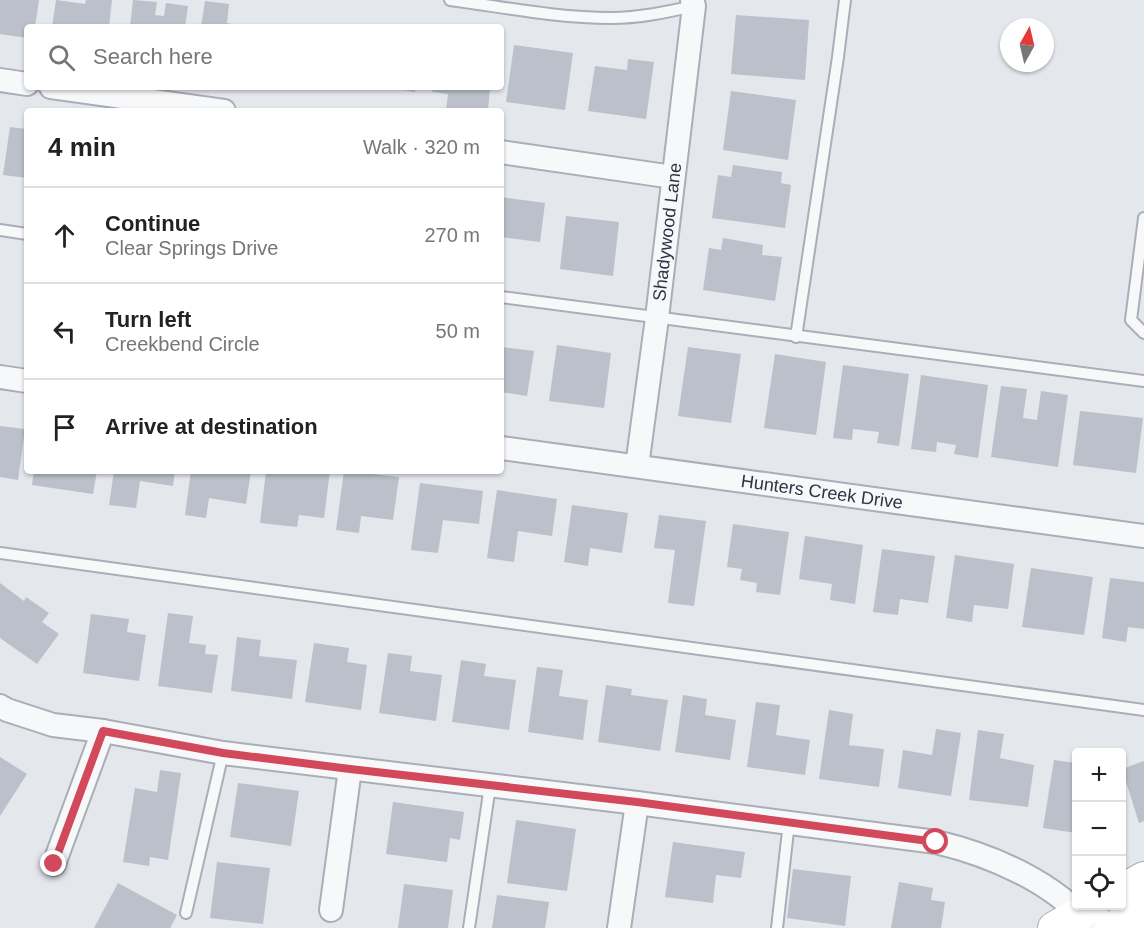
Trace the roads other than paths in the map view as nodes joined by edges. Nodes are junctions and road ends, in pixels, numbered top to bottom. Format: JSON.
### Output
{"nodes":[{"id":1,"x":450,"y":0,"type":"edge"},
{"id":2,"x":845,"y":0,"type":"edge"},
{"id":3,"x":693,"y":3,"type":"edge"},
{"id":4,"x":0,"y":80,"type":"edge"},
{"id":5,"x":24,"y":84,"type":"edge"},
{"id":6,"x":73,"y":90,"type":"edge"},
{"id":7,"x":202,"y":108,"type":"edge"},
{"id":8,"x":504,"y":152,"type":"edge"},
{"id":9,"x":673,"y":177,"type":"junction"},
{"id":10,"x":1144,"y":218,"type":"edge"},
{"id":11,"x":0,"y":230,"type":"edge"},
{"id":12,"x":24,"y":234,"type":"edge"},
{"id":13,"x":504,"y":297,"type":"edge"},
{"id":14,"x":657,"y":318,"type":"junction"},
{"id":15,"x":1144,"y":333,"type":"edge"},
{"id":16,"x":796,"y":337,"type":"junction"},
{"id":17,"x":0,"y":377,"type":"edge"},
{"id":18,"x":24,"y":381,"type":"edge"},
{"id":19,"x":1144,"y":381,"type":"edge"},
{"id":20,"x":504,"y":448,"type":"edge"},
{"id":21,"x":637,"y":466,"type":"junction"},
{"id":22,"x":1144,"y":536,"type":"edge"},
{"id":23,"x":0,"y":553,"type":"edge"},
{"id":24,"x":0,"y":706,"type":"edge"},
{"id":25,"x":1144,"y":710,"type":"edge"},
{"id":26,"x":103,"y":731,"type":"junction"},
{"id":27,"x":223,"y":753,"type":"junction"},
{"id":28,"x":350,"y":769,"type":"junction"},
{"id":29,"x":490,"y":786,"type":"junction"},
{"id":30,"x":637,"y":802,"type":"junction"},
{"id":31,"x":789,"y":822,"type":"junction"},
{"id":32,"x":54,"y":864,"type":"dead end"},
{"id":33,"x":1144,"y":878,"type":"edge"},
{"id":34,"x":1126,"y":888,"type":"edge"},
{"id":35,"x":331,"y":910,"type":"dead end"},
{"id":36,"x":1144,"y":911,"type":"edge"},
{"id":37,"x":186,"y":913,"type":"dead end"},
{"id":38,"x":1080,"y":919,"type":"edge"},
{"id":39,"x":469,"y":928,"type":"edge"},
{"id":40,"x":619,"y":928,"type":"edge"},
{"id":41,"x":777,"y":928,"type":"edge"},
{"id":42,"x":1111,"y":928,"type":"edge"}],
"edges":[{"from":1,"to":3,"type":"lane"},
{"from":2,"to":16,"type":"lane"},
{"from":3,"to":9,"type":"street","name":"Shadywood Lane"},
{"from":4,"to":5,"type":"street"},
{"from":6,"to":7,"type":"street"},
{"from":8,"to":9,"type":"street"},
{"from":9,"to":14,"type":"street","name":"Shadywood Lane"},
{"from":10,"to":15,"type":"lane"},
{"from":11,"to":12,"type":"lane"},
{"from":13,"to":14,"type":"lane"},
{"from":14,"to":16,"type":"lane"},
{"from":14,"to":21,"type":"street","name":"Shadywood Lane"},
{"from":16,"to":19,"type":"lane"},
{"from":17,"to":18,"type":"street"},
{"from":20,"to":21,"type":"street","name":"Hunters Creek Drive"},
{"from":21,"to":22,"type":"street","name":"Hunters Creek Drive"},
{"from":23,"to":25,"type":"lane"},
{"from":24,"to":26,"type":"street"},
{"from":26,"to":27,"type":"street"},
{"from":26,"to":32,"type":"street"},
{"from":27,"to":28,"type":"street"},
{"from":27,"to":37,"type":"lane"},
{"from":28,"to":29,"type":"street"},
{"from":28,"to":35,"type":"street"},
{"from":29,"to":30,"type":"street"},
{"from":29,"to":39,"type":"lane"},
{"from":30,"to":31,"type":"street"},
{"from":30,"to":40,"type":"street"},
{"from":31,"to":38,"type":"street"},
{"from":31,"to":41,"type":"lane"},
{"from":33,"to":34,"type":"street"},
{"from":36,"to":42,"type":"street"}]}
